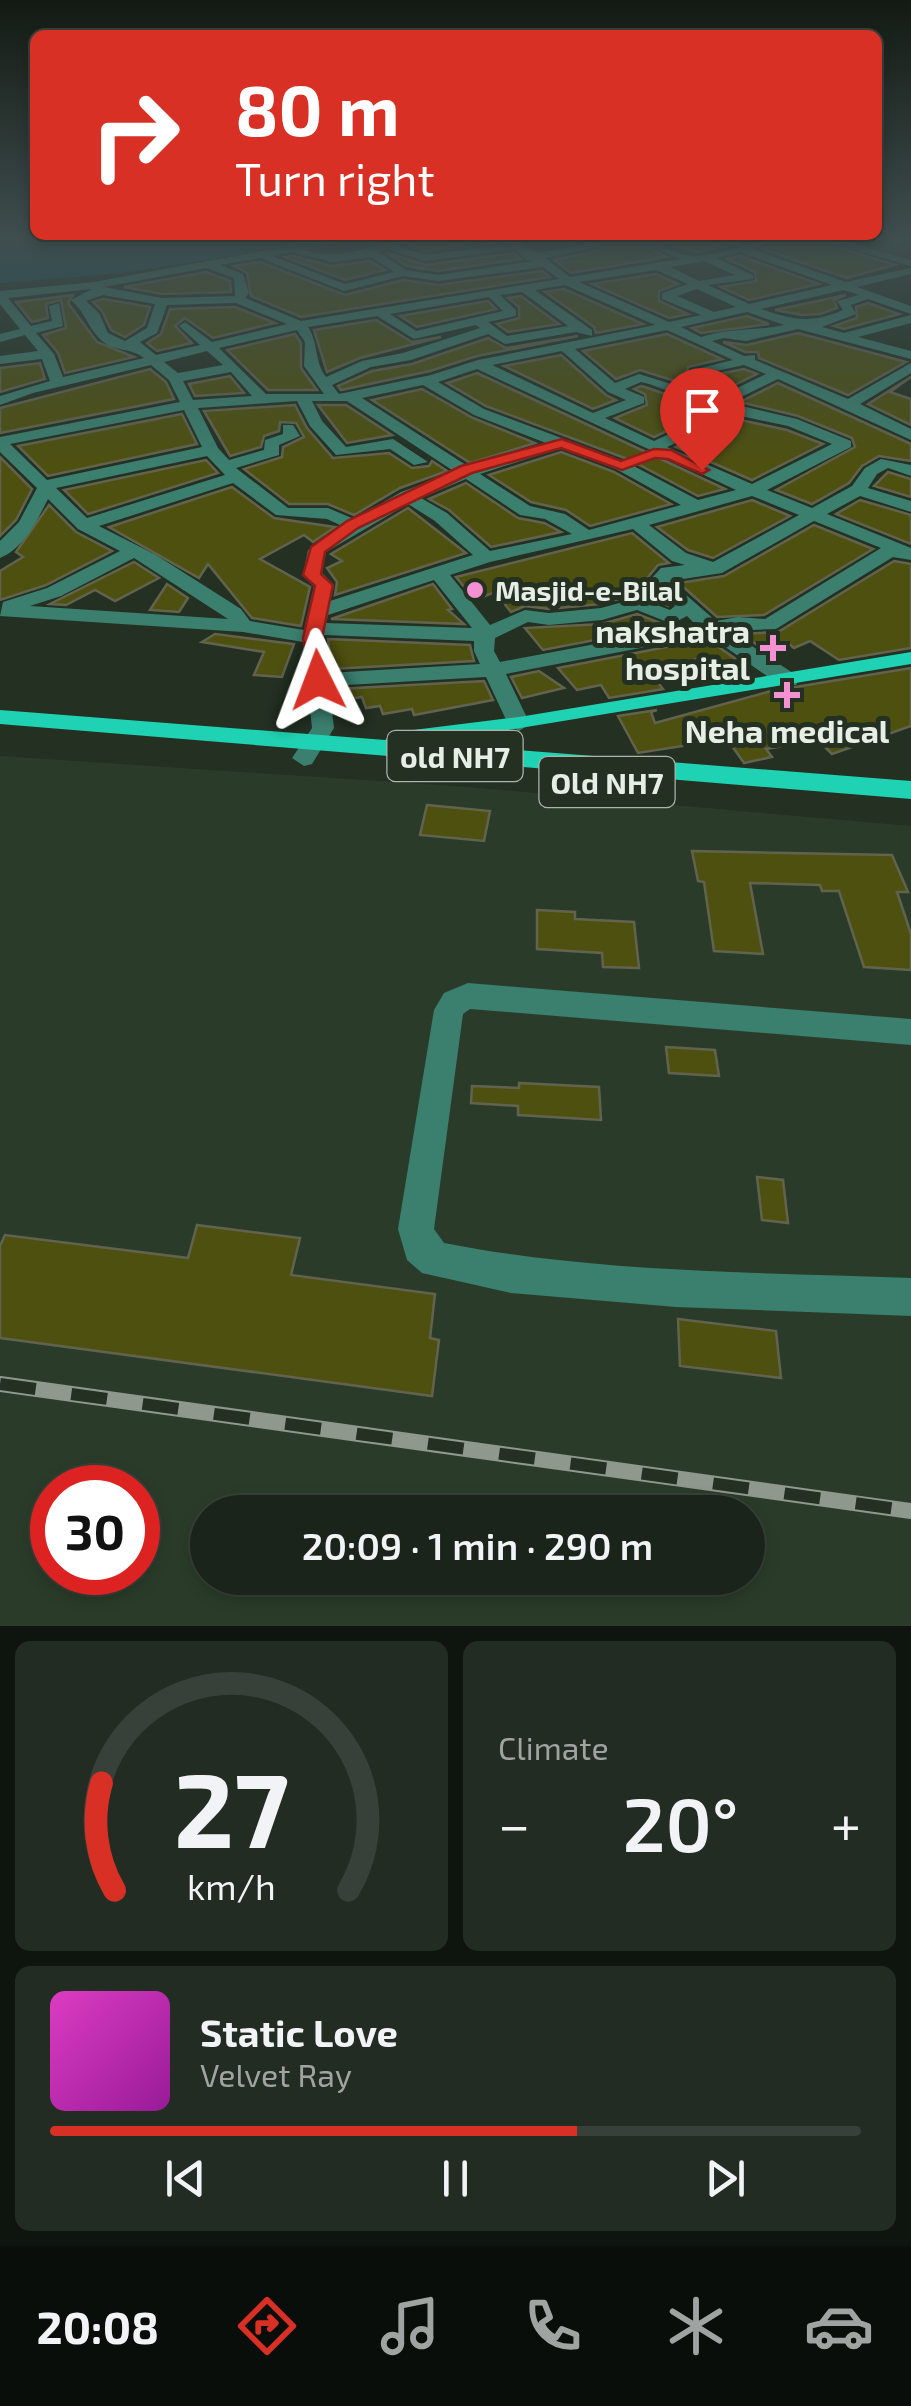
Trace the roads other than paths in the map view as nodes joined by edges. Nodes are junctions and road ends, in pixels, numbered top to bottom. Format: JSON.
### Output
{"nodes":[{"id":1,"x":27,"y":315,"type":"edge"},
{"id":2,"x":39,"y":315,"type":"edge"},
{"id":3,"x":94,"y":315,"type":"edge"},
{"id":4,"x":160,"y":315,"type":"edge"},
{"id":5,"x":276,"y":315,"type":"edge"},
{"id":6,"x":330,"y":315,"type":"edge"},
{"id":7,"x":383,"y":315,"type":"edge"},
{"id":8,"x":506,"y":315,"type":"edge"},
{"id":9,"x":558,"y":315,"type":"edge"},
{"id":10,"x":644,"y":315,"type":"edge"},
{"id":11,"x":718,"y":315,"type":"edge"},
{"id":12,"x":761,"y":315,"type":"edge"},
{"id":13,"x":900,"y":315,"type":"edge"},
{"id":14,"x":713,"y":316,"type":"joint"},
{"id":15,"x":839,"y":316,"type":"joint"},
{"id":16,"x":300,"y":325,"type":"junction"},
{"id":17,"x":185,"y":326,"type":"dead end"},
{"id":18,"x":483,"y":326,"type":"junction"},
{"id":19,"x":670,"y":326,"type":"junction"},
{"id":20,"x":873,"y":327,"type":"junction"},
{"id":21,"x":577,"y":328,"type":"junction"},
{"id":22,"x":29,"y":331,"type":"junction"},
{"id":23,"x":801,"y":333,"type":"junction"},
{"id":24,"x":850,"y":335,"type":"junction"},
{"id":25,"x":0,"y":338,"type":"edge"},
{"id":26,"x":529,"y":339,"type":"junction"},
{"id":27,"x":600,"y":340,"type":"junction"},
{"id":28,"x":700,"y":341,"type":"junction"},
{"id":29,"x":568,"y":344,"type":"junction"},
{"id":30,"x":135,"y":346,"type":"junction"},
{"id":31,"x":210,"y":346,"type":"junction"},
{"id":32,"x":541,"y":350,"type":"junction"},
{"id":33,"x":47,"y":354,"type":"junction"},
{"id":34,"x":911,"y":355,"type":"edge"},
{"id":35,"x":1,"y":358,"type":"edge"},
{"id":36,"x":400,"y":358,"type":"junction"},
{"id":37,"x":157,"y":360,"type":"junction"},
{"id":38,"x":745,"y":362,"type":"junction"},
{"id":39,"x":478,"y":364,"type":"junction"},
{"id":40,"x":234,"y":368,"type":"junction"},
{"id":41,"x":694,"y":374,"type":"dead end"},
{"id":42,"x":778,"y":374,"type":"junction"},
{"id":43,"x":175,"y":378,"type":"junction"},
{"id":44,"x":430,"y":380,"type":"junction"},
{"id":45,"x":58,"y":383,"type":"junction"},
{"id":46,"x":322,"y":383,"type":"junction"},
{"id":47,"x":5,"y":388,"type":"edge"},
{"id":48,"x":613,"y":388,"type":"junction"},
{"id":49,"x":302,"y":396,"type":"junction"},
{"id":50,"x":342,"y":398,"type":"junction"},
{"id":51,"x":264,"y":401,"type":"junction"},
{"id":52,"x":186,"y":405,"type":"junction"},
{"id":53,"x":726,"y":406,"type":"junction"},
{"id":54,"x":848,"y":406,"type":"junction"},
{"id":55,"x":574,"y":408,"type":"junction"},
{"id":56,"x":593,"y":418,"type":"junction"},
{"id":57,"x":510,"y":425,"type":"junction"},
{"id":58,"x":288,"y":428,"type":"dead end"},
{"id":59,"x":911,"y":436,"type":"edge"},
{"id":60,"x":0,"y":443,"type":"edge"},
{"id":61,"x":562,"y":443,"type":"junction"},
{"id":62,"x":211,"y":450,"type":"junction"},
{"id":63,"x":663,"y":451,"type":"junction"},
{"id":64,"x":420,"y":462,"type":"dead end"},
{"id":65,"x":622,"y":466,"type":"junction"},
{"id":66,"x":466,"y":470,"type":"junction"},
{"id":67,"x":911,"y":471,"type":"edge"},
{"id":68,"x":230,"y":472,"type":"junction"},
{"id":69,"x":47,"y":485,"type":"junction"},
{"id":70,"x":754,"y":490,"type":"junction"},
{"id":71,"x":858,"y":490,"type":"junction"},
{"id":72,"x":407,"y":496,"type":"junction"},
{"id":73,"x":696,"y":506,"type":"junction"},
{"id":74,"x":911,"y":508,"type":"edge"},
{"id":75,"x":813,"y":516,"type":"junction"},
{"id":76,"x":0,"y":520,"type":"edge"},
{"id":77,"x":636,"y":523,"type":"junction"},
{"id":78,"x":28,"y":524,"type":"junction"},
{"id":79,"x":352,"y":524,"type":"junction"},
{"id":80,"x":84,"y":525,"type":"junction"},
{"id":81,"x":586,"y":536,"type":"junction"},
{"id":82,"x":0,"y":552,"type":"edge"},
{"id":83,"x":132,"y":552,"type":"junction"},
{"id":84,"x":911,"y":554,"type":"edge"},
{"id":85,"x":486,"y":557,"type":"junction"},
{"id":86,"x":715,"y":570,"type":"junction"},
{"id":87,"x":439,"y":574,"type":"junction"},
{"id":88,"x":689,"y":605,"type":"junction"},
{"id":89,"x":0,"y":609,"type":"edge"},
{"id":90,"x":243,"y":626,"type":"junction"},
{"id":91,"x":316,"y":626,"type":"junction"},
{"id":92,"x":714,"y":630,"type":"junction"},
{"id":93,"x":485,"y":635,"type":"junction"},
{"id":94,"x":911,"y":658,"type":"edge"},
{"id":95,"x":494,"y":670,"type":"junction"},
{"id":96,"x":318,"y":680,"type":"junction"},
{"id":97,"x":788,"y":680,"type":"junction"},
{"id":98,"x":0,"y":718,"type":"edge"},
{"id":99,"x":519,"y":724,"type":"junction"},
{"id":100,"x":0,"y":734,"type":"edge"},
{"id":101,"x":347,"y":747,"type":"junction"},
{"id":102,"x":308,"y":752,"type":"junction"},
{"id":103,"x":911,"y":790,"type":"edge"},
{"id":104,"x":911,"y":806,"type":"edge"},
{"id":105,"x":911,"y":1032,"type":"edge"},
{"id":106,"x":911,"y":1297,"type":"edge"}],
"edges":[{"from":1,"to":22,"type":"street"},
{"from":2,"to":22,"type":"street"},
{"from":3,"to":30,"type":"street"},
{"from":4,"to":30,"type":"street"},
{"from":5,"to":16,"type":"street"},
{"from":6,"to":16,"type":"street"},
{"from":7,"to":18,"type":"street"},
{"from":8,"to":18,"type":"street"},
{"from":9,"to":21,"type":"street"},
{"from":10,"to":19,"type":"street"},
{"from":11,"to":14,"type":"street"},
{"from":12,"to":23,"type":"street"},
{"from":13,"to":20,"type":"street"},
{"from":14,"to":19,"type":"street"},
{"from":15,"to":20,"type":"street"},
{"from":15,"to":23,"type":"street"},
{"from":16,"to":31,"type":"street"},
{"from":16,"to":46,"type":"street"},
{"from":17,"to":31,"type":"street"},
{"from":18,"to":26,"type":"street"},
{"from":18,"to":36,"type":"street"},
{"from":19,"to":27,"type":"street"},
{"from":19,"to":28,"type":"street"},
{"from":20,"to":24,"type":"street"},
{"from":21,"to":26,"type":"street"},
{"from":21,"to":27,"type":"street"},
{"from":22,"to":25,"type":"street"},
{"from":22,"to":33,"type":"street"},
{"from":23,"to":24,"type":"street"},
{"from":23,"to":28,"type":"street"},
{"from":23,"to":38,"type":"street"},
{"from":23,"to":54,"type":"street"},
{"from":24,"to":34,"type":"street"},
{"from":26,"to":32,"type":"street"},
{"from":27,"to":29,"type":"street"},
{"from":28,"to":38,"type":"street"},
{"from":29,"to":32,"type":"street"},
{"from":29,"to":48,"type":"street"},
{"from":30,"to":37,"type":"street"},
{"from":31,"to":37,"type":"street"},
{"from":31,"to":40,"type":"street"},
{"from":32,"to":39,"type":"street"},
{"from":33,"to":35,"type":"street"},
{"from":33,"to":45,"type":"street"},
{"from":35,"to":47,"type":"street"},
{"from":36,"to":44,"type":"street"},
{"from":36,"to":46,"type":"street"},
{"from":37,"to":43,"type":"street"},
{"from":37,"to":45,"type":"street"},
{"from":38,"to":41,"type":"street"},
{"from":38,"to":42,"type":"street"},
{"from":39,"to":44,"type":"street"},
{"from":39,"to":55,"type":"street"},
{"from":40,"to":43,"type":"street"},
{"from":40,"to":51,"type":"street"},
{"from":42,"to":53,"type":"street"},
{"from":42,"to":54,"type":"street"},
{"from":43,"to":52,"type":"street"},
{"from":44,"to":50,"type":"street"},
{"from":44,"to":57,"type":"street"},
{"from":45,"to":47,"type":"street"},
{"from":46,"to":50,"type":"street"},
{"from":48,"to":53,"type":"street"},
{"from":48,"to":56,"type":"street"},
{"from":49,"to":50,"type":"street"},
{"from":49,"to":51,"type":"street"},
{"from":49,"to":64,"type":"street"},
{"from":50,"to":66,"type":"street"},
{"from":51,"to":52,"type":"street"},
{"from":52,"to":60,"type":"street"},
{"from":52,"to":62,"type":"street"},
{"from":53,"to":63,"type":"street"},
{"from":53,"to":70,"type":"street"},
{"from":54,"to":59,"type":"street"},
{"from":55,"to":56,"type":"street"},
{"from":55,"to":57,"type":"street"},
{"from":56,"to":63,"type":"street"},
{"from":57,"to":61,"type":"street"},
{"from":58,"to":68,"type":"street"},
{"from":60,"to":69,"type":"street"},
{"from":61,"to":65,"type":"street"},
{"from":61,"to":66,"type":"street"},
{"from":62,"to":68,"type":"street"},
{"from":62,"to":69,"type":"street"},
{"from":63,"to":65,"type":"street"},
{"from":63,"to":70,"type":"street"},
{"from":65,"to":73,"type":"street"},
{"from":66,"to":72,"type":"street"},
{"from":66,"to":81,"type":"street"},
{"from":67,"to":71,"type":"street"},
{"from":68,"to":79,"type":"street"},
{"from":68,"to":80,"type":"street"},
{"from":69,"to":78,"type":"street"},
{"from":69,"to":80,"type":"street"},
{"from":70,"to":73,"type":"street"},
{"from":70,"to":75,"type":"street"},
{"from":71,"to":74,"type":"street"},
{"from":71,"to":75,"type":"street"},
{"from":72,"to":79,"type":"street"},
{"from":72,"to":85,"type":"street"},
{"from":73,"to":77,"type":"street"},
{"from":75,"to":84,"type":"street"},
{"from":75,"to":86,"type":"street"},
{"from":76,"to":78,"type":"street"},
{"from":77,"to":81,"type":"street"},
{"from":77,"to":86,"type":"street"},
{"from":78,"to":82,"type":"street"},
{"from":79,"to":91,"type":"street"},
{"from":80,"to":83,"type":"street"},
{"from":81,"to":85,"type":"street"},
{"from":83,"to":89,"type":"street"},
{"from":83,"to":90,"type":"street"},
{"from":84,"to":92,"type":"street"},
{"from":85,"to":87,"type":"street"},
{"from":86,"to":88,"type":"street"},
{"from":87,"to":91,"type":"street"},
{"from":87,"to":93,"type":"street"},
{"from":88,"to":92,"type":"street"},
{"from":88,"to":93,"type":"street"},
{"from":89,"to":90,"type":"street"},
{"from":90,"to":91,"type":"street"},
{"from":91,"to":93,"type":"street"},
{"from":91,"to":96,"type":"street"},
{"from":92,"to":95,"type":"street"},
{"from":92,"to":97,"type":"street"},
{"from":93,"to":95,"type":"street"},
{"from":94,"to":97,"type":"main road"},
{"from":95,"to":96,"type":"street"},
{"from":95,"to":99,"type":"street"},
{"from":96,"to":102,"type":"street"},
{"from":97,"to":99,"type":"main road"},
{"from":98,"to":102,"type":"main road","number":"old NH7"},
{"from":99,"to":101,"type":"main road"},
{"from":100,"to":102,"type":"main road","number":"Old NH7"},
{"from":101,"to":102,"type":"main road","number":"old NH7"},
{"from":101,"to":103,"type":"main road","number":"old NH7"},
{"from":102,"to":104,"type":"main road","number":"Old NH7"},
{"from":105,"to":106,"type":"street"}]}
